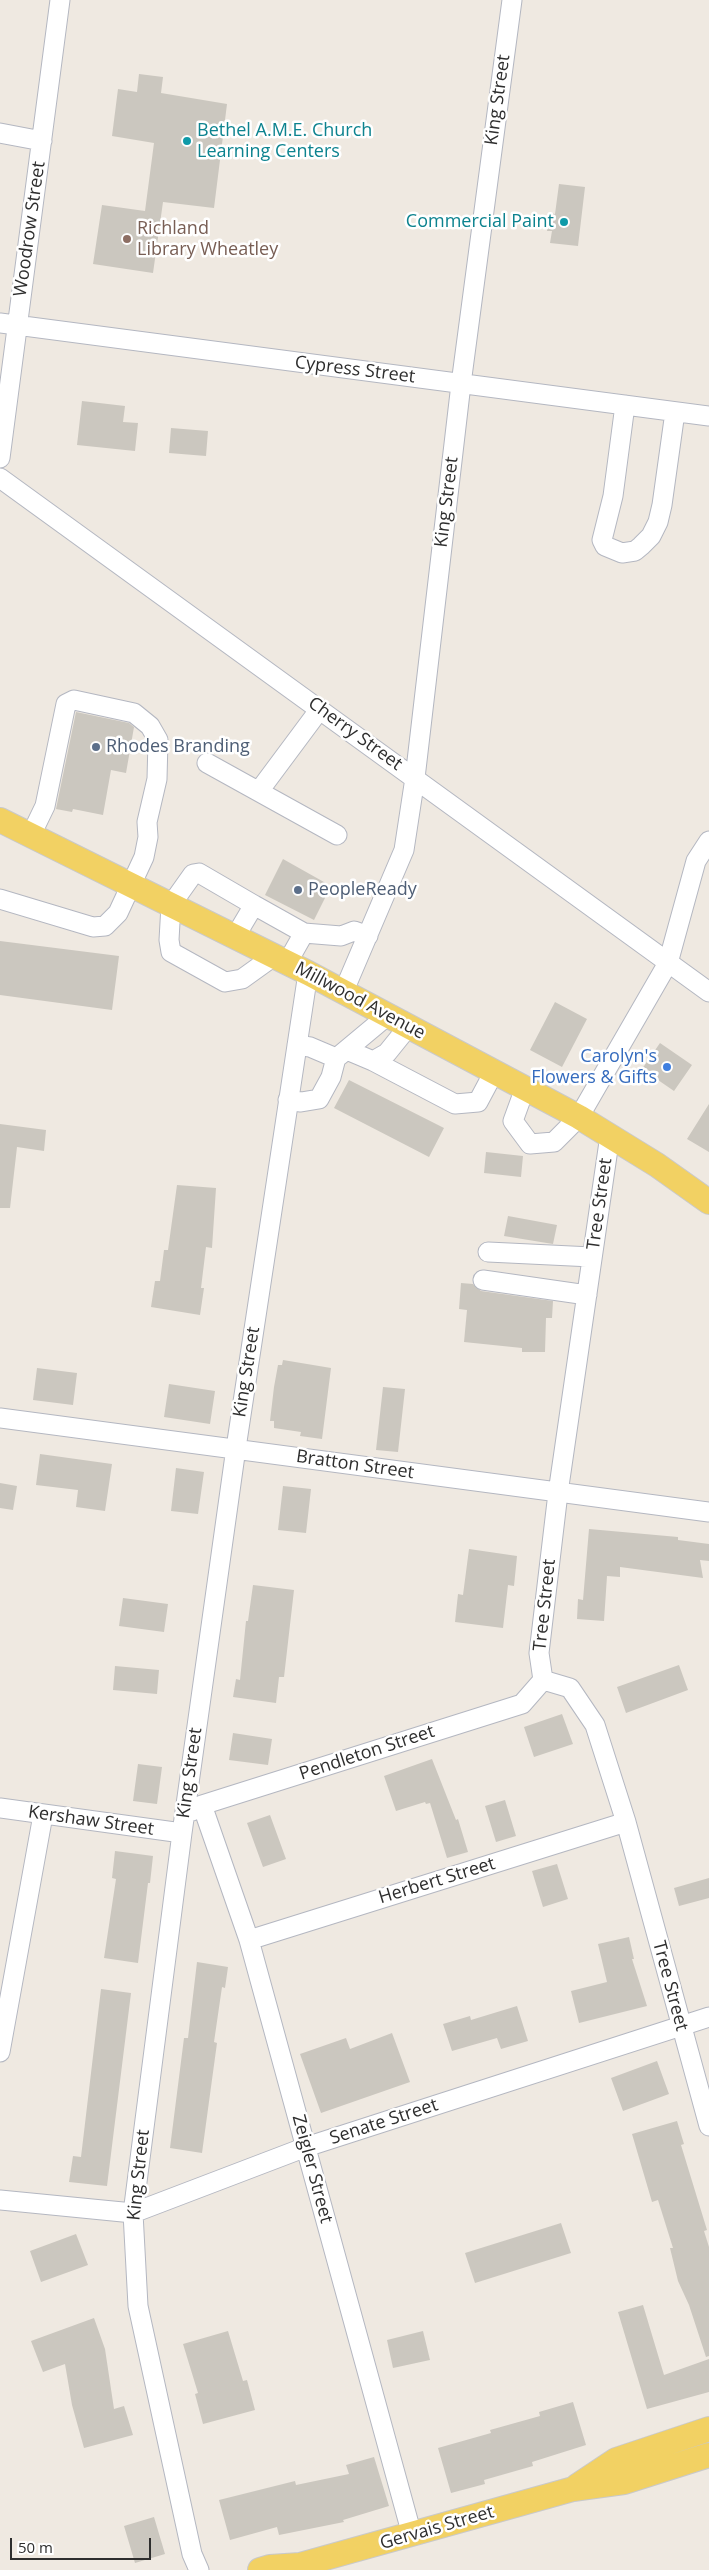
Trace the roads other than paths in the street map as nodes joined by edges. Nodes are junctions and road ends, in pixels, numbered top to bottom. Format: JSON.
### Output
{"nodes":[{"id":1,"x":60,"y":0,"type":"edge"},
{"id":2,"x":512,"y":0,"type":"edge"},
{"id":3,"x":0,"y":133,"type":"edge"},
{"id":4,"x":42,"y":141,"type":"junction"},
{"id":5,"x":9,"y":325,"type":"edge"},
{"id":6,"x":461,"y":384,"type":"junction"},
{"id":7,"x":625,"y":405,"type":"junction"},
{"id":8,"x":675,"y":412,"type":"junction"},
{"id":9,"x":709,"y":416,"type":"edge"},
{"id":10,"x":0,"y":451,"type":"edge"},
{"id":11,"x":0,"y":478,"type":"edge"},
{"id":12,"x":320,"y":709,"type":"junction"},
{"id":13,"x":207,"y":762,"type":"dead end"},
{"id":14,"x":415,"y":778,"type":"junction"},
{"id":15,"x":259,"y":791,"type":"junction"},
{"id":16,"x":0,"y":820,"type":"edge"},
{"id":17,"x":31,"y":835,"type":"junction"},
{"id":18,"x":337,"y":835,"type":"dead end"},
{"id":19,"x":709,"y":841,"type":"edge"},
{"id":20,"x":130,"y":885,"type":"junction"},
{"id":21,"x":0,"y":899,"type":"edge"},
{"id":22,"x":171,"y":905,"type":"junction"},
{"id":23,"x":254,"y":905,"type":"junction"},
{"id":24,"x":304,"y":932,"type":"junction"},
{"id":25,"x":368,"y":936,"type":"junction"},
{"id":26,"x":235,"y":937,"type":"junction"},
{"id":27,"x":668,"y":963,"type":"junction"},
{"id":28,"x":290,"y":964,"type":"junction"},
{"id":29,"x":709,"y":992,"type":"edge"},
{"id":30,"x":344,"y":993,"type":"junction"},
{"id":31,"x":387,"y":1016,"type":"junction"},
{"id":32,"x":408,"y":1027,"type":"junction"},
{"id":33,"x":297,"y":1045,"type":"junction"},
{"id":34,"x":342,"y":1054,"type":"junction"},
{"id":35,"x":374,"y":1060,"type":"junction"},
{"id":36,"x":494,"y":1072,"type":"junction"},
{"id":37,"x":524,"y":1088,"type":"junction"},
{"id":38,"x":288,"y":1100,"type":"junction"},
{"id":39,"x":579,"y":1117,"type":"junction"},
{"id":40,"x":610,"y":1135,"type":"junction"},
{"id":41,"x":709,"y":1202,"type":"edge"},
{"id":42,"x":488,"y":1252,"type":"dead end"},
{"id":43,"x":592,"y":1257,"type":"junction"},
{"id":44,"x":483,"y":1280,"type":"dead end"},
{"id":45,"x":587,"y":1295,"type":"junction"},
{"id":46,"x":0,"y":1418,"type":"edge"},
{"id":47,"x":236,"y":1448,"type":"junction"},
{"id":48,"x":558,"y":1493,"type":"junction"},
{"id":49,"x":709,"y":1512,"type":"edge"},
{"id":50,"x":543,"y":1680,"type":"junction"},
{"id":51,"x":202,"y":1805,"type":"junction"},
{"id":52,"x":0,"y":1808,"type":"edge"},
{"id":53,"x":43,"y":1815,"type":"junction"},
{"id":54,"x":626,"y":1822,"type":"junction"},
{"id":55,"x":183,"y":1824,"type":"junction"},
{"id":56,"x":249,"y":1940,"type":"junction"},
{"id":57,"x":709,"y":2017,"type":"edge"},
{"id":58,"x":681,"y":2027,"type":"junction"},
{"id":59,"x":0,"y":2052,"type":"edge"},
{"id":60,"x":709,"y":2126,"type":"edge"},
{"id":61,"x":306,"y":2147,"type":"junction"},
{"id":62,"x":0,"y":2200,"type":"edge"},
{"id":63,"x":133,"y":2213,"type":"junction"},
{"id":64,"x":709,"y":2429,"type":"edge"},
{"id":65,"x":709,"y":2455,"type":"edge"},
{"id":66,"x":573,"y":2489,"type":"junction"},
{"id":67,"x":412,"y":2535,"type":"junction"},
{"id":68,"x":299,"y":2568,"type":"edge"},
{"id":69,"x":199,"y":2570,"type":"edge"},
{"id":70,"x":260,"y":2570,"type":"edge"}],
"edges":[{"from":1,"to":4,"type":"street","name":"Woodrow Street"},
{"from":2,"to":6,"type":"street","name":"King Street"},
{"from":3,"to":4,"type":"street"},
{"from":4,"to":5,"type":"street","name":"Woodrow Street"},
{"from":5,"to":6,"type":"street","name":"Cypress Street"},
{"from":5,"to":10,"type":"street","name":"Woodrow Street"},
{"from":6,"to":7,"type":"street","name":"Cypress Street"},
{"from":6,"to":14,"type":"street","name":"King Street"},
{"from":7,"to":8,"type":"street","name":"Cypress Street"},
{"from":7,"to":8,"type":"street"},
{"from":8,"to":9,"type":"street","name":"Cypress Street"},
{"from":11,"to":12,"type":"street","name":"Cherry Street"},
{"from":12,"to":14,"type":"street","name":"Cherry Street"},
{"from":12,"to":15,"type":"street"},
{"from":13,"to":15,"type":"street"},
{"from":14,"to":25,"type":"street","name":"King Street"},
{"from":14,"to":27,"type":"street","name":"Cherry Street"},
{"from":15,"to":18,"type":"street"},
{"from":16,"to":17,"type":"main road","name":"Millwood Avenue"},
{"from":17,"to":20,"type":"main road","name":"Millwood Avenue"},
{"from":17,"to":20,"type":"street"},
{"from":19,"to":27,"type":"street"},
{"from":20,"to":21,"type":"street"},
{"from":20,"to":22,"type":"main road","name":"Millwood Avenue"},
{"from":22,"to":23,"type":"street"},
{"from":22,"to":26,"type":"main road","name":"Millwood Avenue"},
{"from":22,"to":28,"type":"street"},
{"from":23,"to":24,"type":"street"},
{"from":23,"to":26,"type":"street"},
{"from":24,"to":25,"type":"street"},
{"from":24,"to":28,"type":"street"},
{"from":25,"to":30,"type":"street","name":"King Street"},
{"from":26,"to":28,"type":"main road","name":"Millwood Avenue"},
{"from":27,"to":29,"type":"street","name":"Cherry Street"},
{"from":27,"to":39,"type":"street"},
{"from":28,"to":30,"type":"main road","name":"Millwood Avenue"},
{"from":28,"to":33,"type":"street","name":"King Street"},
{"from":30,"to":31,"type":"main road","name":"Millwood Avenue"},
{"from":31,"to":32,"type":"main road","name":"Millwood Avenue"},
{"from":31,"to":34,"type":"street"},
{"from":32,"to":35,"type":"street"},
{"from":32,"to":36,"type":"main road","name":"Millwood Avenue"},
{"from":33,"to":34,"type":"street"},
{"from":33,"to":38,"type":"street","name":"King Street"},
{"from":34,"to":35,"type":"street"},
{"from":34,"to":38,"type":"street"},
{"from":35,"to":36,"type":"street"},
{"from":36,"to":37,"type":"main road","name":"Millwood Avenue"},
{"from":37,"to":39,"type":"main road","name":"Millwood Avenue"},
{"from":37,"to":39,"type":"street"},
{"from":38,"to":47,"type":"street","name":"King Street"},
{"from":39,"to":40,"type":"main road","name":"Millwood Avenue"},
{"from":40,"to":41,"type":"main road","name":"Millwood Avenue"},
{"from":40,"to":43,"type":"street","name":"Tree Street"},
{"from":42,"to":43,"type":"street"},
{"from":43,"to":45,"type":"street","name":"Tree Street"},
{"from":44,"to":45,"type":"street"},
{"from":45,"to":48,"type":"street","name":"Tree Street"},
{"from":46,"to":47,"type":"street","name":"Bratton Street"},
{"from":47,"to":48,"type":"street","name":"Bratton Street"},
{"from":47,"to":55,"type":"street","name":"King Street"},
{"from":48,"to":49,"type":"street","name":"Bratton Street"},
{"from":48,"to":50,"type":"street","name":"Tree Street"},
{"from":50,"to":51,"type":"street","name":"Pendleton Street"},
{"from":50,"to":54,"type":"street","name":"Tree Street"},
{"from":51,"to":55,"type":"street","name":"Pendleton Street"},
{"from":51,"to":56,"type":"street","name":"Zeigler Street"},
{"from":52,"to":53,"type":"street","name":"Kershaw Street"},
{"from":53,"to":55,"type":"street","name":"Kershaw Street"},
{"from":53,"to":59,"type":"street"},
{"from":54,"to":56,"type":"street","name":"Herbert Street"},
{"from":54,"to":58,"type":"street","name":"Tree Street"},
{"from":55,"to":63,"type":"street","name":"King Street"},
{"from":56,"to":61,"type":"street","name":"Zeigler Street"},
{"from":57,"to":58,"type":"street","name":"Senate Street"},
{"from":58,"to":60,"type":"street","name":"Tree Street"},
{"from":58,"to":61,"type":"street","name":"Senate Street"},
{"from":61,"to":63,"type":"street","name":"Senate Street"},
{"from":61,"to":67,"type":"street","name":"Zeigler Street"},
{"from":62,"to":63,"type":"street","name":"Senate Street"},
{"from":63,"to":69,"type":"street","name":"King Street"},
{"from":64,"to":66,"type":"main road","name":"Gervais Street"},
{"from":65,"to":66,"type":"main road","name":"Gervais Street"},
{"from":66,"to":67,"type":"main road","name":"Gervais Street"},
{"from":67,"to":68,"type":"main road","name":"Gervais Street"},
{"from":68,"to":70,"type":"main road","name":"Gervais Street"}]}
